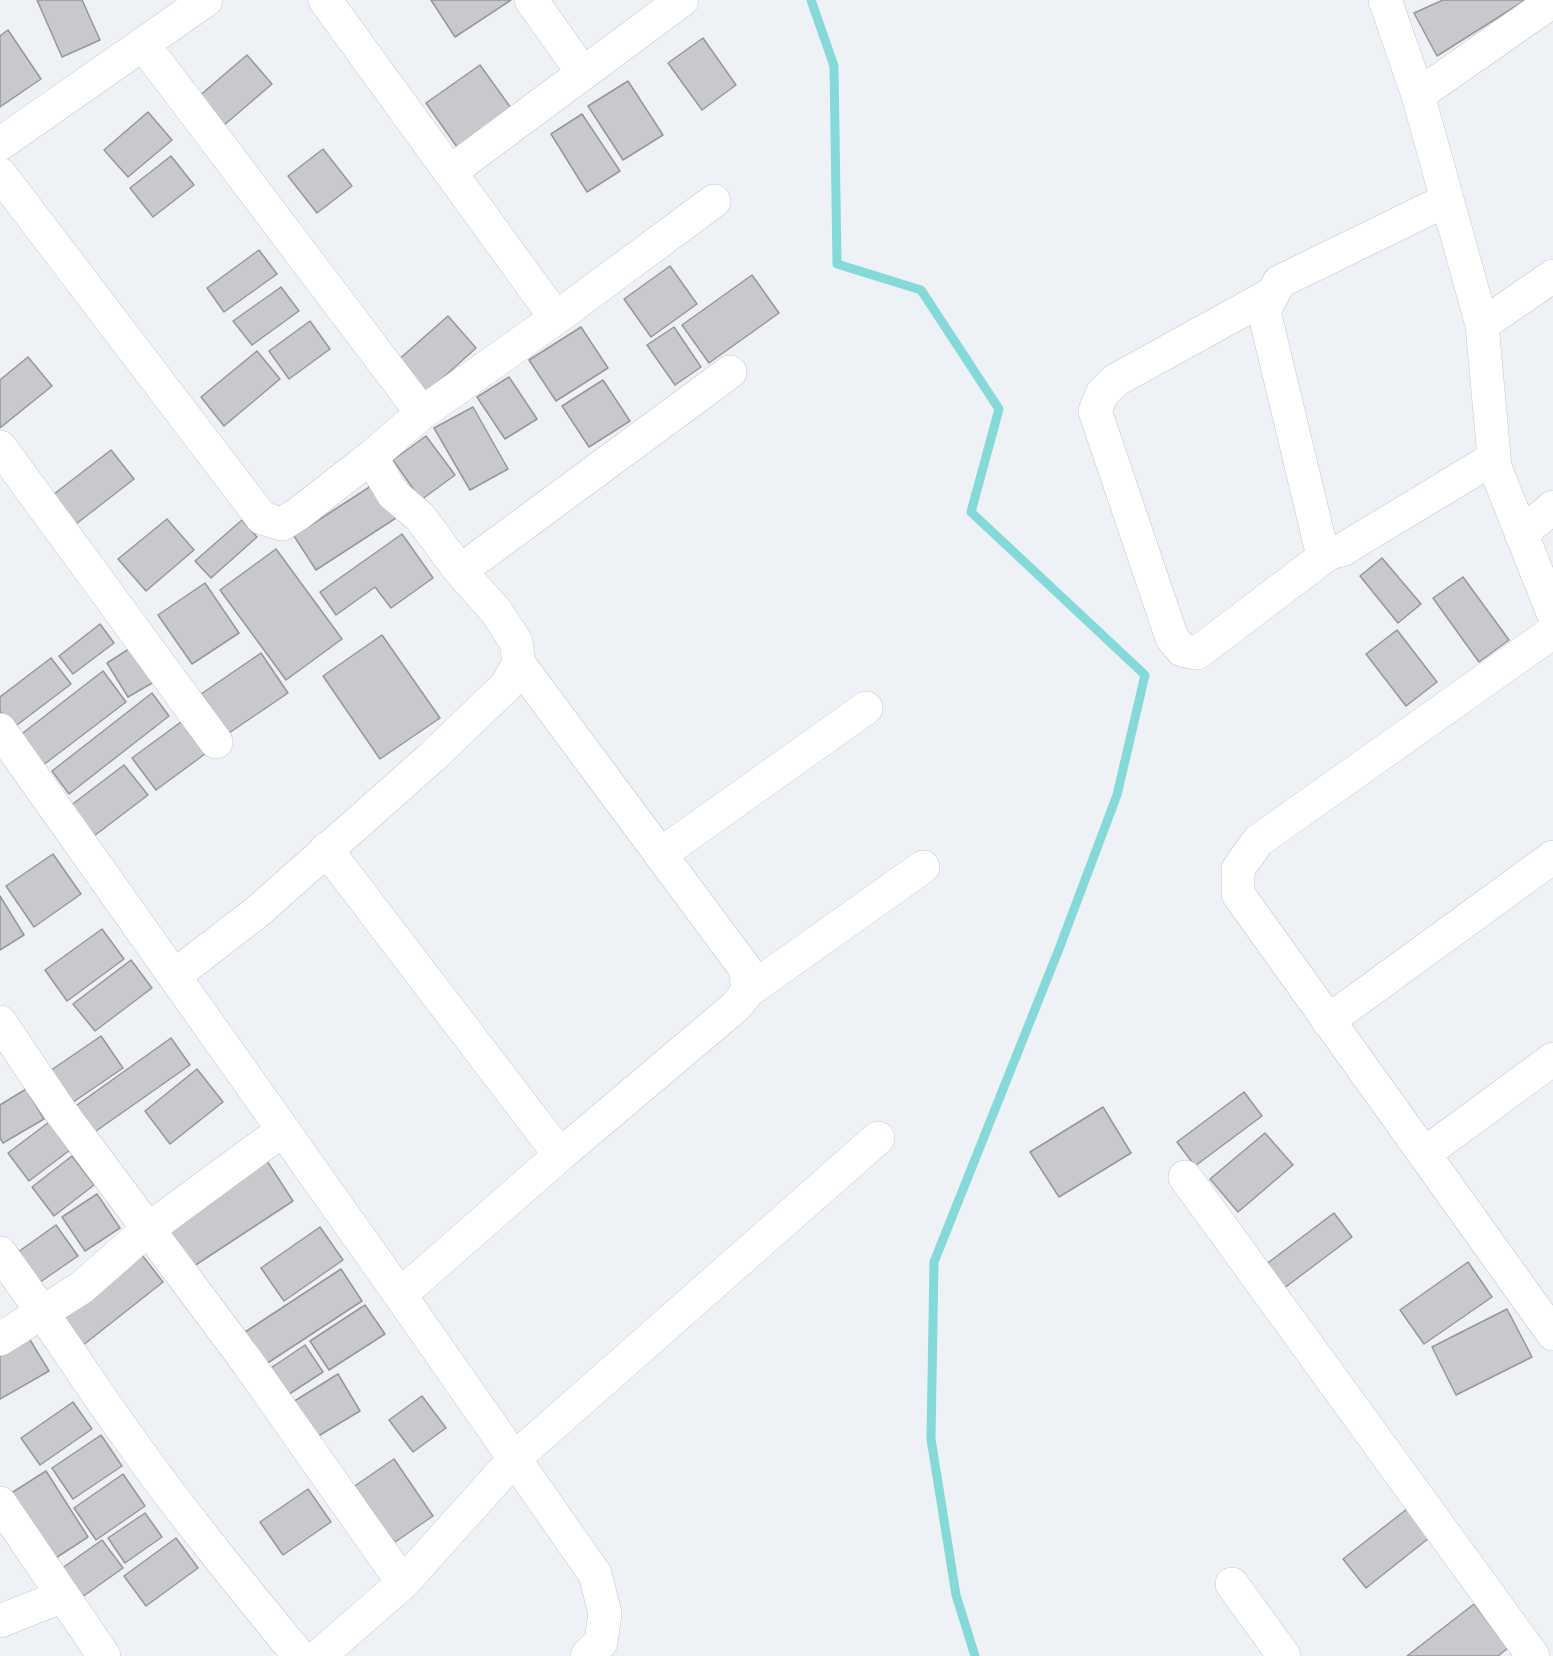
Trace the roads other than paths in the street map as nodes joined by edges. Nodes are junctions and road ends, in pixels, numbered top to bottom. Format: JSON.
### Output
{"nodes":[{"id":1,"x":206,"y":0,"type":"edge"},
{"id":2,"x":325,"y":0,"type":"edge"},
{"id":3,"x":531,"y":0,"type":"edge"},
{"id":4,"x":682,"y":0,"type":"edge"},
{"id":5,"x":1385,"y":0,"type":"edge"},
{"id":6,"x":1553,"y":1,"type":"edge"},
{"id":7,"x":143,"y":44,"type":"junction"},
{"id":8,"x":583,"y":74,"type":"junction"},
{"id":9,"x":1418,"y":95,"type":"junction"},
{"id":10,"x":0,"y":144,"type":"edge"},
{"id":11,"x":450,"y":172,"type":"junction"},
{"id":12,"x":0,"y":174,"type":"edge"},
{"id":13,"x":1447,"y":200,"type":"junction"},
{"id":14,"x":714,"y":201,"type":"dead end"},
{"id":15,"x":1553,"y":276,"type":"edge"},
{"id":16,"x":1272,"y":294,"type":"junction"},
{"id":17,"x":556,"y":318,"type":"junction"},
{"id":18,"x":1482,"y":325,"type":"junction"},
{"id":19,"x":730,"y":372,"type":"dead end"},
{"id":20,"x":422,"y":412,"type":"junction"},
{"id":21,"x":0,"y":447,"type":"edge"},
{"id":22,"x":371,"y":457,"type":"junction"},
{"id":23,"x":1494,"y":458,"type":"junction"},
{"id":24,"x":1553,"y":507,"type":"edge"},
{"id":25,"x":1521,"y":534,"type":"junction"},
{"id":26,"x":1329,"y":553,"type":"junction"},
{"id":27,"x":460,"y":571,"type":"junction"},
{"id":28,"x":1553,"y":613,"type":"edge"},
{"id":29,"x":1553,"y":632,"type":"edge"},
{"id":30,"x":519,"y":663,"type":"junction"},
{"id":31,"x":866,"y":708,"type":"dead end"},
{"id":32,"x":0,"y":730,"type":"edge"},
{"id":33,"x":216,"y":742,"type":"dead end"},
{"id":34,"x":326,"y":849,"type":"junction"},
{"id":35,"x":661,"y":854,"type":"junction"},
{"id":36,"x":1553,"y":857,"type":"edge"},
{"id":37,"x":923,"y":867,"type":"dead end"},
{"id":38,"x":174,"y":976,"type":"junction"},
{"id":39,"x":748,"y":991,"type":"junction"},
{"id":40,"x":1329,"y":1021,"type":"junction"},
{"id":41,"x":0,"y":1022,"type":"edge"},
{"id":42,"x":1553,"y":1059,"type":"edge"},
{"id":43,"x":283,"y":1130,"type":"junction"},
{"id":44,"x":878,"y":1138,"type":"dead end"},
{"id":45,"x":1424,"y":1154,"type":"junction"},
{"id":46,"x":560,"y":1155,"type":"junction"},
{"id":47,"x":1185,"y":1177,"type":"dead end"},
{"id":48,"x":147,"y":1230,"type":"junction"},
{"id":49,"x":0,"y":1253,"type":"edge"},
{"id":50,"x":400,"y":1295,"type":"junction"},
{"id":51,"x":43,"y":1311,"type":"junction"},
{"id":52,"x":1549,"y":1320,"type":"edge"},
{"id":53,"x":0,"y":1338,"type":"edge"},
{"id":54,"x":515,"y":1458,"type":"junction"},
{"id":55,"x":0,"y":1503,"type":"edge"},
{"id":56,"x":403,"y":1583,"type":"junction"},
{"id":57,"x":1232,"y":1584,"type":"dead end"},
{"id":58,"x":63,"y":1596,"type":"junction"},
{"id":59,"x":0,"y":1621,"type":"edge"},
{"id":60,"x":104,"y":1656,"type":"edge"},
{"id":61,"x":298,"y":1656,"type":"edge"},
{"id":62,"x":319,"y":1656,"type":"edge"},
{"id":63,"x":587,"y":1656,"type":"edge"},
{"id":64,"x":1284,"y":1656,"type":"edge"},
{"id":65,"x":1533,"y":1656,"type":"edge"}],
"edges":[{"from":1,"to":7,"type":"street"},
{"from":2,"to":11,"type":"street"},
{"from":3,"to":8,"type":"street"},
{"from":4,"to":8,"type":"street"},
{"from":5,"to":9,"type":"street"},
{"from":6,"to":9,"type":"street"},
{"from":7,"to":10,"type":"street"},
{"from":7,"to":20,"type":"street"},
{"from":8,"to":11,"type":"street"},
{"from":9,"to":13,"type":"street"},
{"from":11,"to":17,"type":"street"},
{"from":12,"to":22,"type":"street"},
{"from":13,"to":16,"type":"street"},
{"from":13,"to":18,"type":"street"},
{"from":14,"to":17,"type":"street"},
{"from":15,"to":18,"type":"street"},
{"from":16,"to":26,"type":"street"},
{"from":16,"to":26,"type":"street"},
{"from":17,"to":20,"type":"street"},
{"from":18,"to":23,"type":"street"},
{"from":19,"to":27,"type":"street"},
{"from":20,"to":22,"type":"street"},
{"from":21,"to":33,"type":"street"},
{"from":22,"to":27,"type":"street"},
{"from":23,"to":25,"type":"street"},
{"from":23,"to":26,"type":"street"},
{"from":24,"to":25,"type":"street"},
{"from":25,"to":28,"type":"street"},
{"from":27,"to":30,"type":"street"},
{"from":29,"to":40,"type":"street"},
{"from":30,"to":34,"type":"street"},
{"from":30,"to":35,"type":"street"},
{"from":31,"to":35,"type":"street"},
{"from":32,"to":38,"type":"street"},
{"from":34,"to":38,"type":"street"},
{"from":34,"to":46,"type":"street"},
{"from":35,"to":39,"type":"street"},
{"from":36,"to":40,"type":"street"},
{"from":37,"to":39,"type":"street"},
{"from":38,"to":43,"type":"street"},
{"from":39,"to":46,"type":"street"},
{"from":40,"to":45,"type":"street"},
{"from":41,"to":48,"type":"street"},
{"from":42,"to":45,"type":"street"},
{"from":43,"to":48,"type":"street"},
{"from":43,"to":50,"type":"street"},
{"from":44,"to":54,"type":"street"},
{"from":45,"to":52,"type":"street"},
{"from":46,"to":50,"type":"street"},
{"from":47,"to":65,"type":"street"},
{"from":48,"to":51,"type":"street"},
{"from":48,"to":56,"type":"street"},
{"from":49,"to":51,"type":"street"},
{"from":50,"to":54,"type":"street"},
{"from":51,"to":53,"type":"street"},
{"from":51,"to":61,"type":"street"},
{"from":54,"to":56,"type":"street"},
{"from":54,"to":63,"type":"street"},
{"from":55,"to":58,"type":"street"},
{"from":56,"to":62,"type":"street"},
{"from":57,"to":64,"type":"street"},
{"from":58,"to":59,"type":"street"},
{"from":58,"to":60,"type":"street"}]}
